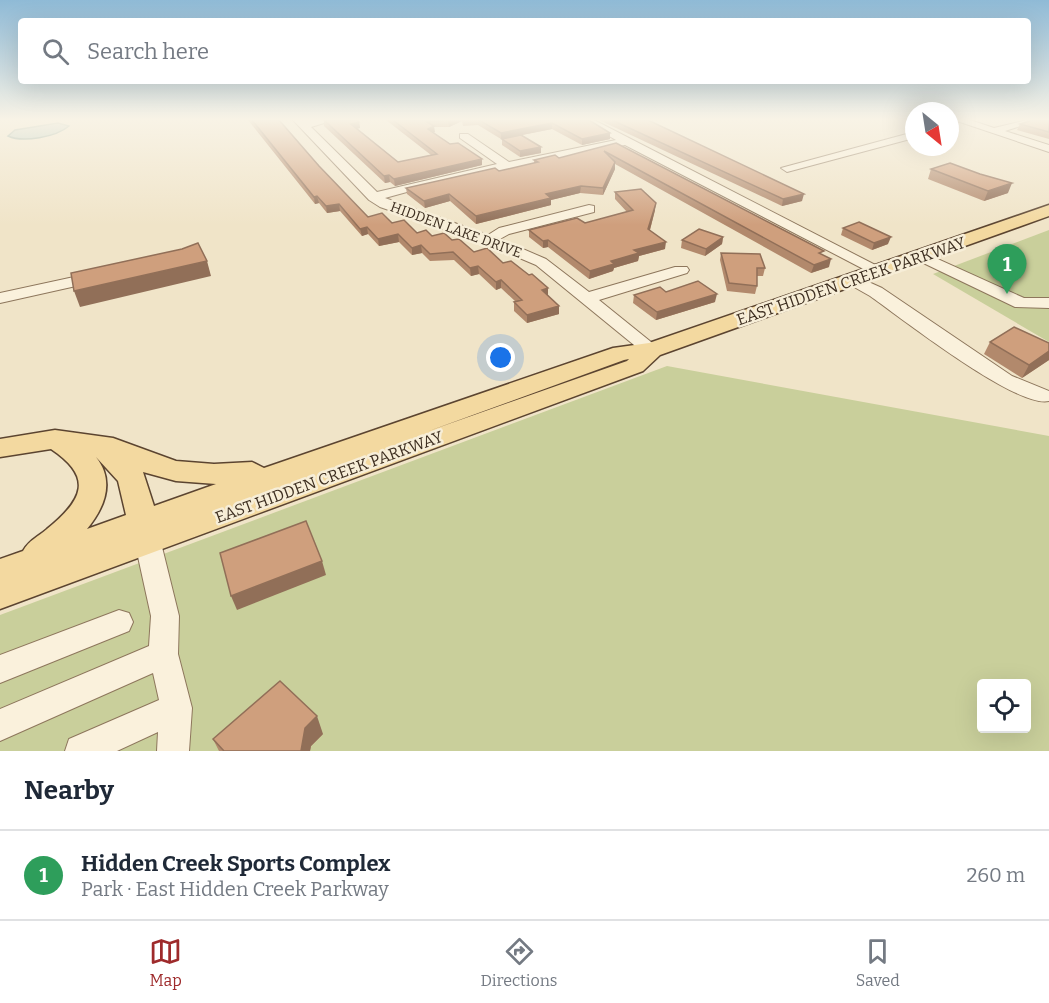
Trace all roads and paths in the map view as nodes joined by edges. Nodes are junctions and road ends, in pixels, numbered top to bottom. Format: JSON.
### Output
{"nodes":[{"id":1,"x":333,"y":155,"type":"edge"},
{"id":2,"x":491,"y":155,"type":"edge"},
{"id":3,"x":559,"y":155,"type":"edge"},
{"id":4,"x":653,"y":155,"type":"edge"},
{"id":5,"x":837,"y":155,"type":"edge"},
{"id":6,"x":507,"y":166,"type":"junction"},
{"id":7,"x":787,"y":168,"type":"dead end"},
{"id":8,"x":374,"y":197,"type":"junction"},
{"id":9,"x":590,"y":209,"type":"dead end"},
{"id":10,"x":1049,"y":210,"type":"edge"},
{"id":11,"x":489,"y":240,"type":"junction"},
{"id":12,"x":920,"y":256,"type":"junction"},
{"id":13,"x":681,"y":270,"type":"dead end"},
{"id":14,"x":879,"y":271,"type":"junction"},
{"id":15,"x":113,"y":274,"type":"edge"},
{"id":16,"x":853,"y":280,"type":"junction"},
{"id":17,"x":0,"y":298,"type":"edge"},
{"id":18,"x":588,"y":298,"type":"junction"},
{"id":19,"x":1049,"y":303,"type":"edge"},
{"id":20,"x":652,"y":350,"type":"junction"},
{"id":21,"x":1043,"y":396,"type":"dead end"},
{"id":22,"x":55,"y":439,"type":"junction"},
{"id":23,"x":99,"y":445,"type":"junction"},
{"id":24,"x":0,"y":448,"type":"edge"},
{"id":25,"x":342,"y":450,"type":"junction"},
{"id":26,"x":145,"y":532,"type":"junction"},
{"id":27,"x":3,"y":583,"type":"edge"},
{"id":28,"x":119,"y":622,"type":"dead end"},
{"id":29,"x":163,"y":654,"type":"junction"},
{"id":30,"x":0,"y":669,"type":"edge"},
{"id":31,"x":176,"y":708,"type":"junction"},
{"id":32,"x":0,"y":725,"type":"edge"},
{"id":33,"x":81,"y":751,"type":"edge"},
{"id":34,"x":173,"y":751,"type":"edge"}],
"edges":[{"from":1,"to":8,"type":"street","name":"HIDDEN LAKE DRIVE"},
{"from":2,"to":6,"type":"street"},
{"from":3,"to":6,"type":"street"},
{"from":4,"to":14,"type":"street"},
{"from":5,"to":7,"type":"street"},
{"from":6,"to":8,"type":"street"},
{"from":8,"to":11,"type":"street","name":"HIDDEN LAKE DRIVE"},
{"from":9,"to":11,"type":"street"},
{"from":10,"to":12,"type":"main road","name":"EAST HIDDEN CREEK PARKWAY"},
{"from":11,"to":18,"type":"street","name":"HIDDEN LAKE DRIVE"},
{"from":12,"to":14,"type":"main road","name":"EAST HIDDEN CREEK PARKWAY"},
{"from":12,"to":19,"type":"street"},
{"from":13,"to":18,"type":"street"},
{"from":14,"to":16,"type":"main road","name":"EAST HIDDEN CREEK PARKWAY"},
{"from":15,"to":17,"type":"street"},
{"from":16,"to":20,"type":"main road","name":"EAST HIDDEN CREEK PARKWAY"},
{"from":16,"to":21,"type":"street"},
{"from":18,"to":20,"type":"street","name":"HIDDEN LAKE DRIVE"},
{"from":20,"to":25,"type":"main road","name":"EAST HIDDEN CREEK PARKWAY"},
{"from":20,"to":26,"type":"main road","name":"EAST HIDDEN CREEK PARKWAY"},
{"from":22,"to":23,"type":"main road"},
{"from":22,"to":24,"type":"main road"},
{"from":22,"to":27,"type":"main road"},
{"from":23,"to":25,"type":"main road"},
{"from":23,"to":26,"type":"main road"},
{"from":25,"to":26,"type":"main road","name":"EAST HIDDEN CREEK PARKWAY"},
{"from":26,"to":27,"type":"main road","name":"EAST HIDDEN CREEK PARKWAY"},
{"from":26,"to":29,"type":"street"},
{"from":28,"to":30,"type":"street"},
{"from":29,"to":31,"type":"street"},
{"from":29,"to":32,"type":"street"},
{"from":31,"to":33,"type":"street"},
{"from":31,"to":34,"type":"street"}]}
